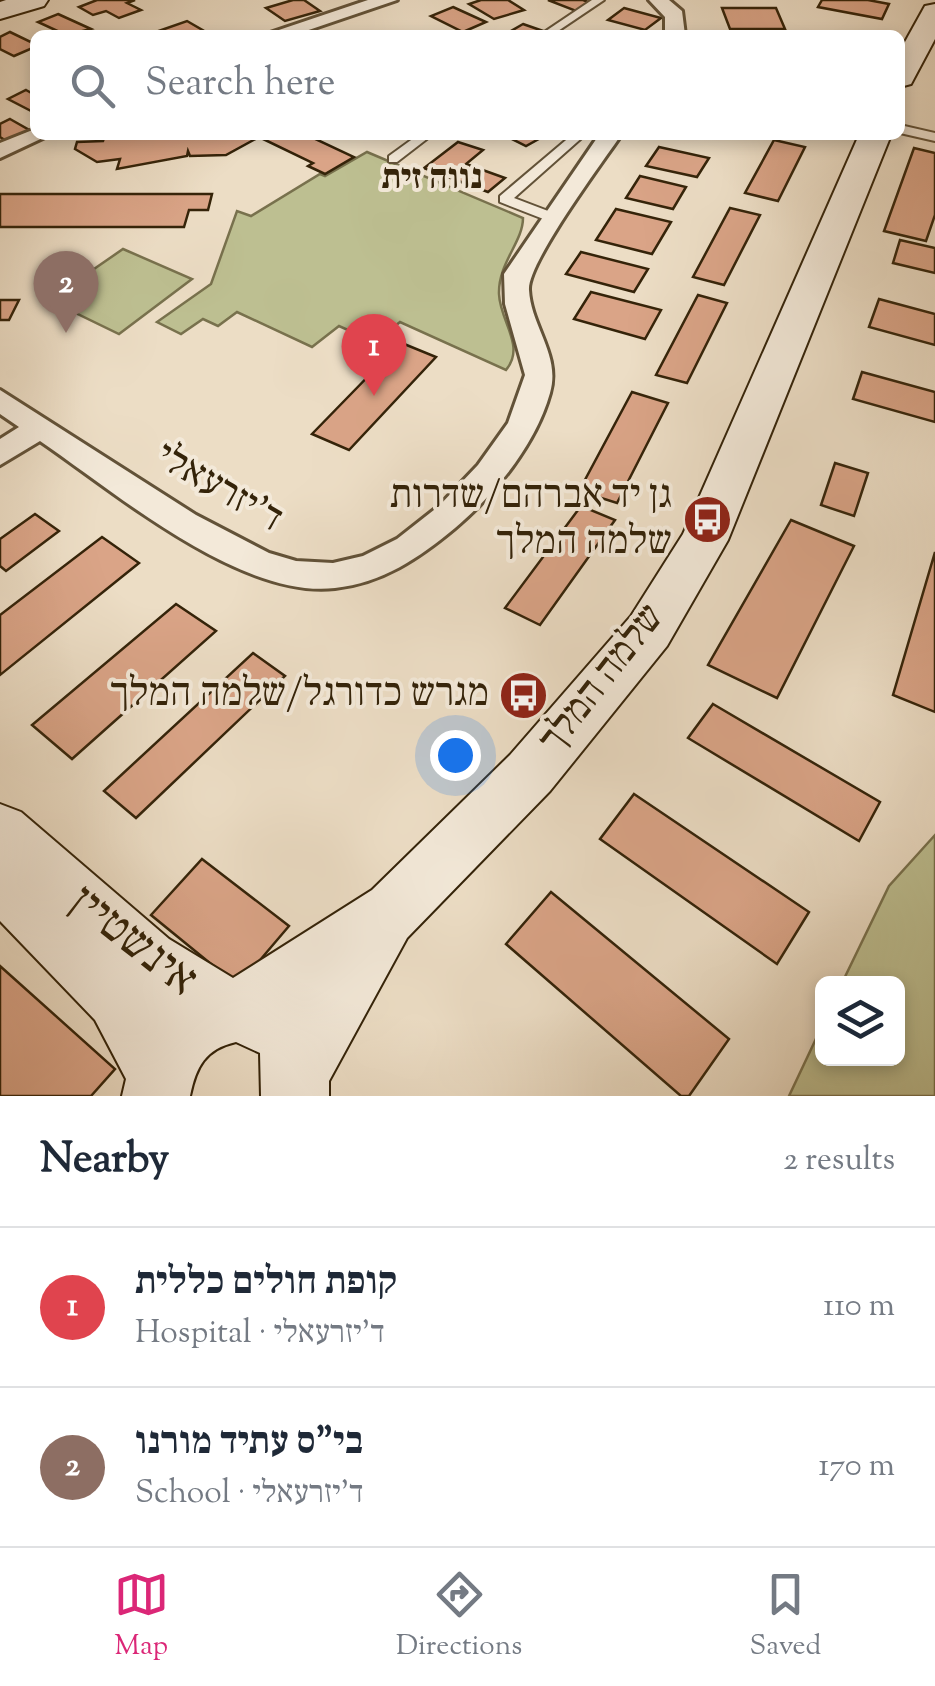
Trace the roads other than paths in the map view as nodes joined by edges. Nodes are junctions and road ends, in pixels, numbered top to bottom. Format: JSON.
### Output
{"nodes":[{"id":1,"x":388,"y":0,"type":"edge"},
{"id":2,"x":599,"y":0,"type":"edge"},
{"id":3,"x":658,"y":0,"type":"edge"},
{"id":4,"x":930,"y":25,"type":"edge"},
{"id":5,"x":290,"y":30,"type":"edge"},
{"id":6,"x":553,"y":30,"type":"edge"},
{"id":7,"x":675,"y":30,"type":"edge"},
{"id":8,"x":905,"y":69,"type":"edge"},
{"id":9,"x":905,"y":131,"type":"edge"},
{"id":10,"x":935,"y":137,"type":"edge"},
{"id":11,"x":30,"y":138,"type":"edge"},
{"id":12,"x":419,"y":140,"type":"edge"},
{"id":13,"x":572,"y":140,"type":"edge"},
{"id":14,"x":606,"y":140,"type":"edge"},
{"id":15,"x":873,"y":140,"type":"edge"},
{"id":16,"x":0,"y":151,"type":"edge"},
{"id":17,"x":393,"y":159,"type":"dead end"},
{"id":18,"x":551,"y":217,"type":"junction"},
{"id":19,"x":0,"y":400,"type":"edge"},
{"id":20,"x":40,"y":428,"type":"junction"},
{"id":21,"x":0,"y":454,"type":"edge"},
{"id":22,"x":0,"y":831,"type":"edge"},
{"id":23,"x":0,"y":879,"type":"edge"},
{"id":24,"x":394,"y":911,"type":"junction"},
{"id":25,"x":235,"y":1009,"type":"junction"},
{"id":26,"x":297,"y":1082,"type":"edge"},
{"id":27,"x":157,"y":1084,"type":"edge"}],
"edges":[{"from":1,"to":5,"type":"street"},
{"from":2,"to":6,"type":"lane"},
{"from":3,"to":7,"type":"street"},
{"from":4,"to":8,"type":"street"},
{"from":9,"to":10,"type":"lane"},
{"from":11,"to":16,"type":"street"},
{"from":12,"to":17,"type":"lane"},
{"from":13,"to":18,"type":"lane"},
{"from":14,"to":18,"type":"street","name":"ד'יזרעאלי"},
{"from":15,"to":24,"type":"street","name":"שלמה המלך"},
{"from":18,"to":20,"type":"street","name":"ד'יזרעאלי"},
{"from":19,"to":20,"type":"street","name":"ד'יזרעאלי"},
{"from":20,"to":21,"type":"street"},
{"from":22,"to":25,"type":"street","name":"אינשטיין"},
{"from":23,"to":27,"type":"street","name":"אינשטיין"},
{"from":24,"to":25,"type":"street","name":"שלמה המלך"},
{"from":24,"to":26,"type":"street","name":"שלמה המלך"},
{"from":25,"to":26,"type":"street","name":"אינשטיין"},
{"from":25,"to":27,"type":"street","name":"שלמה המלך"}]}
